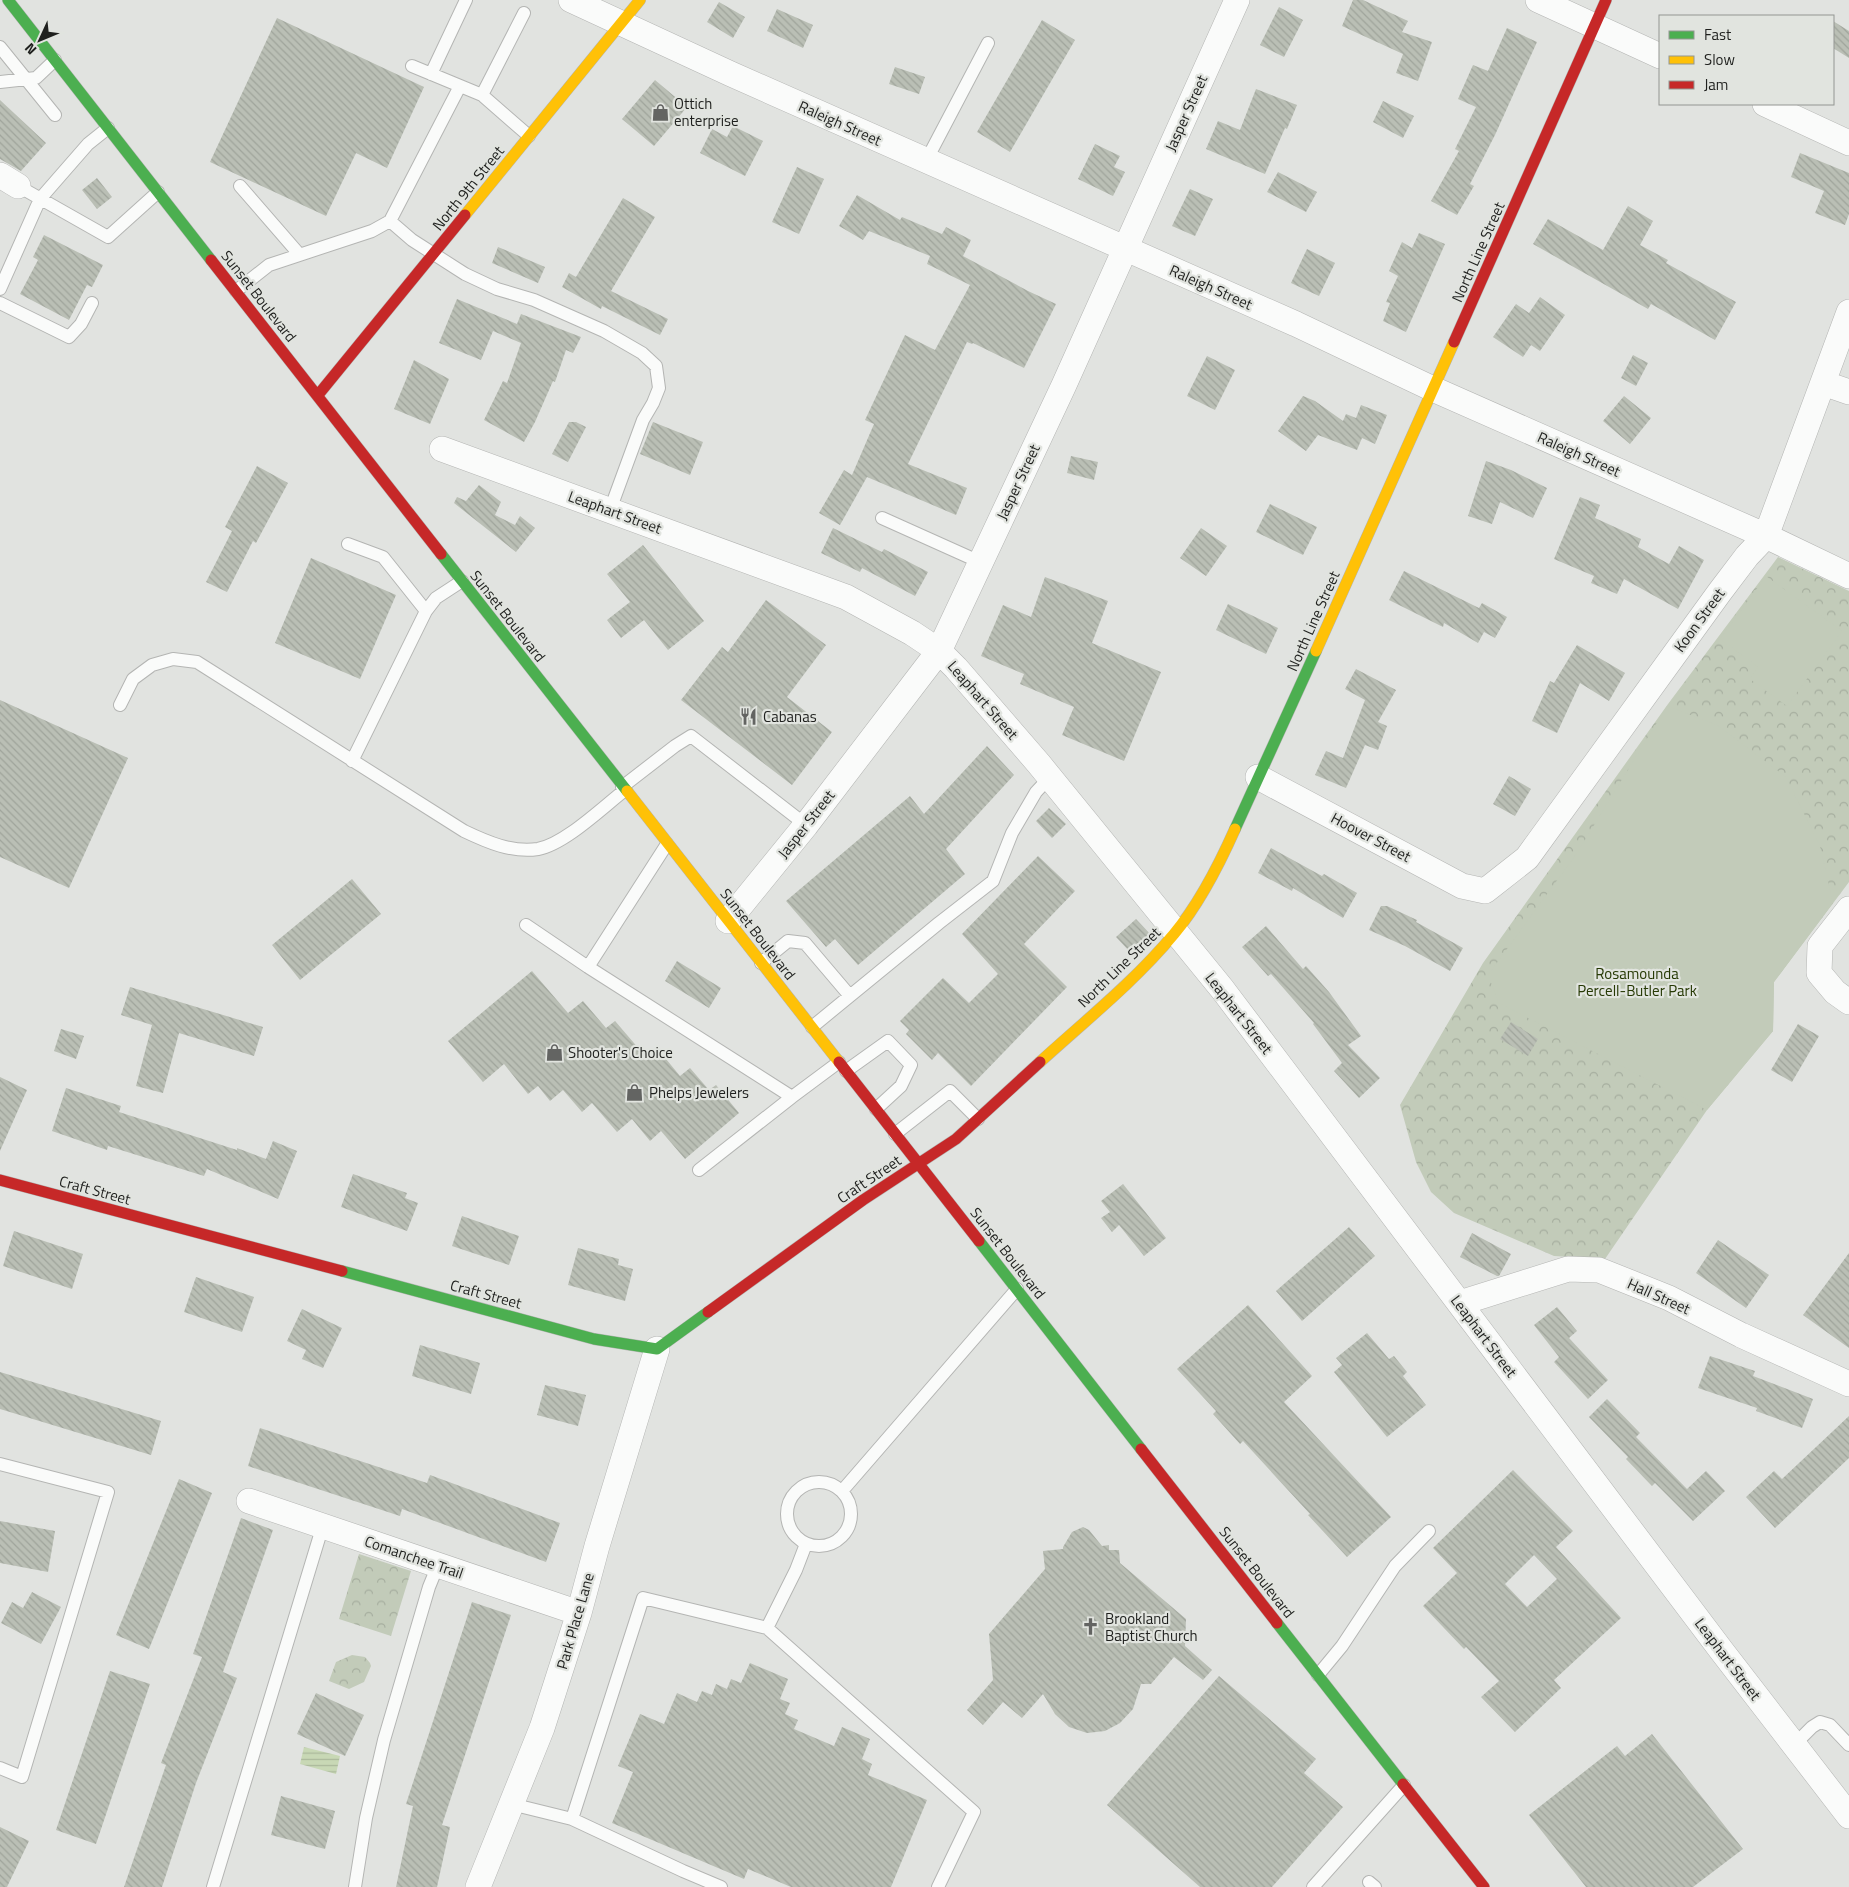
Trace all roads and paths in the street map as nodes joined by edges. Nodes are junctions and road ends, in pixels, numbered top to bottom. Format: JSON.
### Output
{"nodes":[{"id":1,"x":8,"y":0,"type":"edge"},
{"id":2,"x":466,"y":0,"type":"edge"},
{"id":3,"x":571,"y":0,"type":"edge"},
{"id":4,"x":640,"y":0,"type":"edge"},
{"id":5,"x":1237,"y":0,"type":"edge"},
{"id":6,"x":1538,"y":0,"type":"edge"},
{"id":7,"x":1606,"y":0,"type":"edge"},
{"id":8,"x":524,"y":13,"type":"dead end"},
{"id":9,"x":621,"y":23,"type":"junction"},
{"id":10,"x":1595,"y":25,"type":"junction"},
{"id":11,"x":988,"y":43,"type":"dead end"},
{"id":12,"x":0,"y":47,"type":"edge"},
{"id":13,"x":1659,"y":56,"type":"edge"},
{"id":14,"x":55,"y":60,"type":"junction"},
{"id":15,"x":412,"y":66,"type":"dead end"},
{"id":16,"x":431,"y":74,"type":"junction"},
{"id":17,"x":25,"y":79,"type":"junction"},
{"id":18,"x":0,"y":82,"type":"edge"},
{"id":19,"x":460,"y":86,"type":"junction"},
{"id":20,"x":482,"y":95,"type":"junction"},
{"id":21,"x":1766,"y":105,"type":"edge"},
{"id":22,"x":55,"y":115,"type":"dead end"},
{"id":23,"x":108,"y":128,"type":"junction"},
{"id":24,"x":530,"y":136,"type":"junction"},
{"id":25,"x":1849,"y":143,"type":"edge"},
{"id":26,"x":926,"y":160,"type":"junction"},
{"id":27,"x":9,"y":180,"type":"edge"},
{"id":28,"x":240,"y":186,"type":"dead end"},
{"id":29,"x":158,"y":192,"type":"junction"},
{"id":30,"x":40,"y":199,"type":"junction"},
{"id":31,"x":390,"y":221,"type":"junction"},
{"id":32,"x":1124,"y":249,"type":"junction"},
{"id":33,"x":299,"y":254,"type":"junction"},
{"id":34,"x":433,"y":254,"type":"junction"},
{"id":35,"x":0,"y":289,"type":"edge"},
{"id":36,"x":236,"y":291,"type":"junction"},
{"id":37,"x":0,"y":303,"type":"edge"},
{"id":38,"x":92,"y":303,"type":"dead end"},
{"id":39,"x":1849,"y":312,"type":"edge"},
{"id":40,"x":1824,"y":383,"type":"junction"},
{"id":41,"x":1433,"y":389,"type":"junction"},
{"id":42,"x":1849,"y":392,"type":"edge"},
{"id":43,"x":318,"y":396,"type":"junction"},
{"id":44,"x":442,"y":450,"type":"dead end"},
{"id":45,"x":610,"y":510,"type":"junction"},
{"id":46,"x":882,"y":518,"type":"dead end"},
{"id":47,"x":1766,"y":536,"type":"junction"},
{"id":48,"x":348,"y":544,"type":"dead end"},
{"id":49,"x":980,"y":562,"type":"junction"},
{"id":50,"x":1849,"y":576,"type":"edge"},
{"id":51,"x":462,"y":581,"type":"junction"},
{"id":52,"x":426,"y":611,"type":"junction"},
{"id":53,"x":939,"y":651,"type":"junction"},
{"id":54,"x":120,"y":705,"type":"dead end"},
{"id":55,"x":352,"y":761,"type":"junction"},
{"id":56,"x":1050,"y":777,"type":"junction"},
{"id":57,"x":1258,"y":777,"type":"junction"},
{"id":58,"x":624,"y":788,"type":"junction"},
{"id":59,"x":806,"y":825,"type":"junction"},
{"id":60,"x":667,"y":844,"type":"junction"},
{"id":61,"x":1485,"y":891,"type":"joint"},
{"id":62,"x":1849,"y":909,"type":"edge"},
{"id":63,"x":728,"y":921,"type":"junction"},
{"id":64,"x":526,"y":925,"type":"dead end"},
{"id":65,"x":1175,"y":933,"type":"junction"},
{"id":66,"x":761,"y":963,"type":"junction"},
{"id":67,"x":588,"y":968,"type":"junction"},
{"id":68,"x":850,"y":996,"type":"junction"},
{"id":69,"x":1849,"y":1002,"type":"edge"},
{"id":70,"x":812,"y":1027,"type":"junction"},
{"id":71,"x":842,"y":1066,"type":"junction"},
{"id":72,"x":792,"y":1097,"type":"junction"},
{"id":73,"x":876,"y":1109,"type":"junction"},
{"id":74,"x":978,"y":1119,"type":"junction"},
{"id":75,"x":895,"y":1134,"type":"junction"},
{"id":76,"x":918,"y":1163,"type":"junction"},
{"id":77,"x":699,"y":1170,"type":"dead end"},
{"id":78,"x":0,"y":1180,"type":"edge"},
{"id":79,"x":1017,"y":1289,"type":"junction"},
{"id":80,"x":1460,"y":1303,"type":"junction"},
{"id":81,"x":656,"y":1349,"type":"junction"},
{"id":82,"x":1849,"y":1384,"type":"edge"},
{"id":83,"x":0,"y":1464,"type":"edge"},
{"id":84,"x":842,"y":1491,"type":"junction"},
{"id":85,"x":249,"y":1501,"type":"dead end"},
{"id":86,"x":323,"y":1526,"type":"junction"},
{"id":87,"x":1429,"y":1531,"type":"dead end"},
{"id":88,"x":806,"y":1544,"type":"junction"},
{"id":89,"x":438,"y":1565,"type":"junction"},
{"id":90,"x":579,"y":1613,"type":"junction"},
{"id":91,"x":767,"y":1628,"type":"junction"},
{"id":92,"x":1318,"y":1675,"type":"junction"},
{"id":93,"x":1794,"y":1745,"type":"junction"},
{"id":94,"x":1849,"y":1745,"type":"edge"},
{"id":95,"x":0,"y":1768,"type":"edge"},
{"id":96,"x":1404,"y":1785,"type":"junction"},
{"id":97,"x":512,"y":1804,"type":"junction"},
{"id":98,"x":1849,"y":1816,"type":"edge"},
{"id":99,"x":572,"y":1819,"type":"junction"},
{"id":100,"x":1479,"y":1885,"type":"edge"},
{"id":101,"x":213,"y":1887,"type":"edge"},
{"id":102,"x":355,"y":1887,"type":"edge"},
{"id":103,"x":478,"y":1887,"type":"edge"},
{"id":104,"x":721,"y":1887,"type":"edge"},
{"id":105,"x":938,"y":1887,"type":"edge"},
{"id":106,"x":1313,"y":1887,"type":"edge"}],
"edges":[{"from":1,"to":14,"type":"street","name":"Sunset Boulevard"},
{"from":2,"to":16,"type":"lane"},
{"from":3,"to":9,"type":"street","name":"Raleigh Street"},
{"from":4,"to":9,"type":"street","name":"North 9th Street"},
{"from":5,"to":32,"type":"street","name":"Jasper Street"},
{"from":6,"to":10,"type":"street"},
{"from":7,"to":10,"type":"street","name":"North Line Street"},
{"from":8,"to":20,"type":"lane"},
{"from":9,"to":24,"type":"street","name":"North 9th Street"},
{"from":9,"to":26,"type":"street","name":"Raleigh Street"},
{"from":10,"to":13,"type":"street"},
{"from":10,"to":41,"type":"street","name":"North Line Street"},
{"from":11,"to":26,"type":"lane"},
{"from":12,"to":17,"type":"lane"},
{"from":14,"to":17,"type":"lane"},
{"from":14,"to":23,"type":"street","name":"Sunset Boulevard"},
{"from":15,"to":16,"type":"lane"},
{"from":16,"to":19,"type":"lane"},
{"from":17,"to":18,"type":"lane"},
{"from":17,"to":22,"type":"lane"},
{"from":19,"to":20,"type":"lane"},
{"from":19,"to":31,"type":"lane"},
{"from":20,"to":24,"type":"lane"},
{"from":21,"to":25,"type":"street"},
{"from":23,"to":29,"type":"street","name":"Sunset Boulevard"},
{"from":23,"to":30,"type":"lane"},
{"from":24,"to":34,"type":"street","name":"North 9th Street"},
{"from":26,"to":32,"type":"street","name":"Raleigh Street"},
{"from":27,"to":30,"type":"lane"},
{"from":28,"to":33,"type":"lane"},
{"from":29,"to":30,"type":"lane"},
{"from":29,"to":36,"type":"street","name":"Sunset Boulevard"},
{"from":30,"to":35,"type":"lane"},
{"from":31,"to":33,"type":"lane"},
{"from":31,"to":34,"type":"lane"},
{"from":32,"to":41,"type":"street","name":"Raleigh Street"},
{"from":32,"to":49,"type":"street","name":"Jasper Street"},
{"from":33,"to":36,"type":"lane"},
{"from":34,"to":43,"type":"street","name":"North 9th Street"},
{"from":34,"to":45,"type":"lane"},
{"from":36,"to":43,"type":"street","name":"Sunset Boulevard"},
{"from":37,"to":38,"type":"lane"},
{"from":39,"to":40,"type":"street","name":"Koon Street"},
{"from":40,"to":42,"type":"street"},
{"from":40,"to":47,"type":"street","name":"Koon Street"},
{"from":41,"to":47,"type":"street","name":"Raleigh Street"},
{"from":41,"to":57,"type":"street","name":"North Line Street"},
{"from":43,"to":51,"type":"street","name":"Sunset Boulevard"},
{"from":44,"to":45,"type":"street","name":"Leaphart Street"},
{"from":45,"to":53,"type":"street","name":"Leaphart Street"},
{"from":46,"to":49,"type":"lane"},
{"from":47,"to":50,"type":"street","name":"Raleigh Street"},
{"from":47,"to":61,"type":"street","name":"Koon Street"},
{"from":48,"to":52,"type":"lane"},
{"from":49,"to":53,"type":"street","name":"Jasper Street"},
{"from":51,"to":52,"type":"lane"},
{"from":51,"to":58,"type":"street","name":"Sunset Boulevard"},
{"from":52,"to":55,"type":"lane"},
{"from":53,"to":56,"type":"street","name":"Leaphart Street"},
{"from":53,"to":59,"type":"street","name":"Jasper Street"},
{"from":54,"to":55,"type":"lane"},
{"from":55,"to":58,"type":"lane"},
{"from":56,"to":65,"type":"street","name":"Leaphart Street"},
{"from":56,"to":68,"type":"lane"},
{"from":57,"to":61,"type":"street","name":"Hoover Street"},
{"from":57,"to":65,"type":"street","name":"North Line Street"},
{"from":58,"to":59,"type":"lane"},
{"from":58,"to":60,"type":"street","name":"Sunset Boulevard"},
{"from":59,"to":63,"type":"street","name":"Jasper Street"},
{"from":60,"to":63,"type":"street","name":"Sunset Boulevard"},
{"from":60,"to":67,"type":"lane"},
{"from":62,"to":69,"type":"street"},
{"from":63,"to":66,"type":"street","name":"Sunset Boulevard"},
{"from":64,"to":67,"type":"lane"},
{"from":65,"to":74,"type":"street","name":"North Line Street"},
{"from":65,"to":80,"type":"street","name":"Leaphart Street"},
{"from":66,"to":68,"type":"lane"},
{"from":66,"to":70,"type":"street","name":"Sunset Boulevard"},
{"from":67,"to":72,"type":"lane"},
{"from":68,"to":70,"type":"lane"},
{"from":70,"to":71,"type":"street","name":"Sunset Boulevard"},
{"from":71,"to":72,"type":"lane"},
{"from":71,"to":73,"type":"street","name":"Sunset Boulevard"},
{"from":71,"to":73,"type":"lane"},
{"from":72,"to":77,"type":"lane"},
{"from":73,"to":75,"type":"street","name":"Sunset Boulevard"},
{"from":74,"to":75,"type":"lane"},
{"from":74,"to":76,"type":"street","name":"North Line Street"},
{"from":75,"to":76,"type":"street","name":"Sunset Boulevard"},
{"from":76,"to":79,"type":"street","name":"Sunset Boulevard"},
{"from":76,"to":81,"type":"street","name":"Craft Street"},
{"from":78,"to":81,"type":"street","name":"Craft Street"},
{"from":79,"to":84,"type":"lane"},
{"from":79,"to":92,"type":"street","name":"Sunset Boulevard"},
{"from":80,"to":82,"type":"street","name":"Hall Street"},
{"from":80,"to":93,"type":"street","name":"Leaphart Street"},
{"from":81,"to":90,"type":"street","name":"Park Place Lane"},
{"from":83,"to":95,"type":"lane"},
{"from":84,"to":88,"type":"lane"},
{"from":84,"to":88,"type":"lane"},
{"from":85,"to":86,"type":"street","name":"Comanchee Trail"},
{"from":86,"to":89,"type":"street","name":"Comanchee Trail"},
{"from":86,"to":101,"type":"lane"},
{"from":87,"to":92,"type":"lane"},
{"from":88,"to":91,"type":"lane"},
{"from":89,"to":90,"type":"street","name":"Comanchee Trail"},
{"from":89,"to":102,"type":"lane"},
{"from":90,"to":97,"type":"street","name":"Park Place Lane"},
{"from":91,"to":99,"type":"lane"},
{"from":91,"to":105,"type":"lane"},
{"from":92,"to":96,"type":"street","name":"Sunset Boulevard"},
{"from":93,"to":94,"type":"lane"},
{"from":93,"to":98,"type":"street","name":"Leaphart Street"},
{"from":96,"to":100,"type":"street","name":"Sunset Boulevard"},
{"from":96,"to":106,"type":"lane"},
{"from":97,"to":99,"type":"lane"},
{"from":97,"to":103,"type":"street","name":"Park Place Lane"},
{"from":99,"to":104,"type":"lane"}]}
